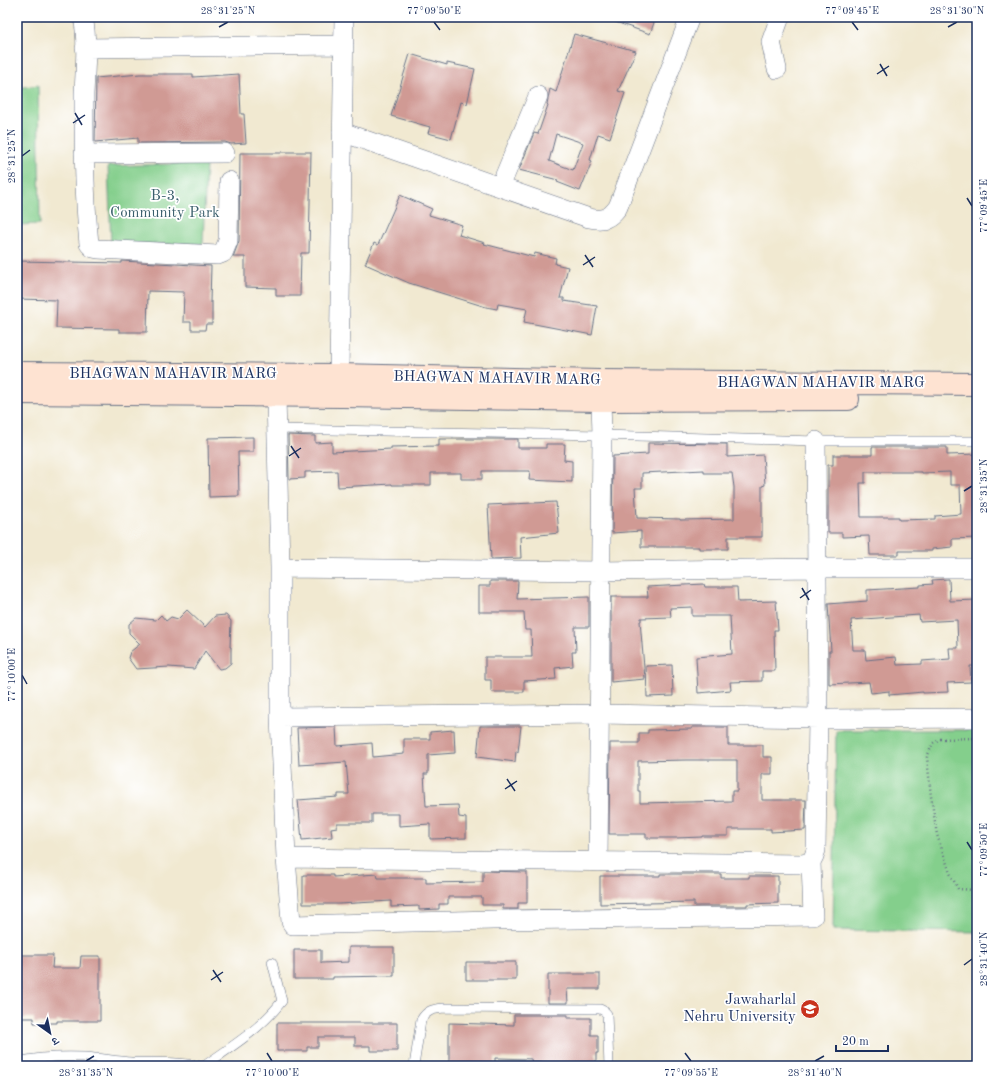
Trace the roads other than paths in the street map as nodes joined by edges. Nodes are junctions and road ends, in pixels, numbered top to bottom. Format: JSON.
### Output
{"nodes":[{"id":1,"x":83,"y":17,"type":"edge"},
{"id":2,"x":344,"y":17,"type":"edge"},
{"id":3,"x":690,"y":17,"type":"edge"},
{"id":4,"x":780,"y":17,"type":"edge"},
{"id":5,"x":344,"y":45,"type":"junction"},
{"id":6,"x":85,"y":48,"type":"junction"},
{"id":7,"x":777,"y":69,"type":"dead end"},
{"id":8,"x":538,"y":96,"type":"dead end"},
{"id":9,"x":342,"y":132,"type":"junction"},
{"id":10,"x":225,"y":153,"type":"dead end"},
{"id":11,"x":84,"y":154,"type":"junction"},
{"id":12,"x":229,"y":182,"type":"dead end"},
{"id":13,"x":500,"y":187,"type":"junction"},
{"id":14,"x":17,"y":373,"type":"edge"},
{"id":15,"x":272,"y":375,"type":"junction"},
{"id":16,"x":977,"y":384,"type":"edge"},
{"id":17,"x":341,"y":385,"type":"junction"},
{"id":18,"x":600,"y":391,"type":"junction"},
{"id":19,"x":17,"y":393,"type":"edge"},
{"id":20,"x":276,"y":396,"type":"junction"},
{"id":21,"x":977,"y":399,"type":"edge"},
{"id":22,"x":277,"y":430,"type":"junction"},
{"id":23,"x":602,"y":435,"type":"junction"},
{"id":24,"x":816,"y":441,"type":"junction"},
{"id":25,"x":977,"y":441,"type":"edge"},
{"id":26,"x":280,"y":568,"type":"junction"},
{"id":27,"x":816,"y":568,"type":"junction"},
{"id":28,"x":977,"y":568,"type":"edge"},
{"id":29,"x":600,"y":571,"type":"junction"},
{"id":30,"x":600,"y":714,"type":"junction"},
{"id":31,"x":280,"y":717,"type":"junction"},
{"id":32,"x":824,"y":718,"type":"junction"},
{"id":33,"x":977,"y":718,"type":"edge"},
{"id":34,"x":286,"y":858,"type":"junction"},
{"id":35,"x":598,"y":862,"type":"junction"},
{"id":36,"x":811,"y":862,"type":"junction"},
{"id":37,"x":272,"y":962,"type":"dead end"},
{"id":38,"x":17,"y":1062,"type":"edge"},
{"id":39,"x":132,"y":1064,"type":"edge"},
{"id":40,"x":199,"y":1066,"type":"edge"},
{"id":41,"x":204,"y":1066,"type":"edge"},
{"id":42,"x":414,"y":1066,"type":"edge"},
{"id":43,"x":609,"y":1066,"type":"edge"}],
"edges":[{"from":1,"to":6,"type":"street"},
{"from":2,"to":5,"type":"street"},
{"from":3,"to":13,"type":"street"},
{"from":4,"to":7,"type":"street"},
{"from":5,"to":6,"type":"street"},
{"from":5,"to":9,"type":"street"},
{"from":6,"to":11,"type":"street"},
{"from":8,"to":13,"type":"street"},
{"from":9,"to":13,"type":"street"},
{"from":9,"to":17,"type":"street"},
{"from":10,"to":11,"type":"street"},
{"from":11,"to":12,"type":"street"},
{"from":14,"to":15,"type":"street","name":"BHAGWAN MAHAVIR MARG"},
{"from":15,"to":17,"type":"street","name":"BHAGWAN MAHAVIR MARG"},
{"from":15,"to":20,"type":"street"},
{"from":16,"to":18,"type":"street","name":"BHAGWAN MAHAVIR MARG"},
{"from":17,"to":18,"type":"street","name":"BHAGWAN MAHAVIR MARG"},
{"from":17,"to":20,"type":"street","name":"BHAGWAN MAHAVIR MARG"},
{"from":18,"to":21,"type":"street","name":"BHAGWAN MAHAVIR MARG"},
{"from":18,"to":23,"type":"street"},
{"from":19,"to":20,"type":"street","name":"BHAGWAN MAHAVIR MARG"},
{"from":20,"to":22,"type":"street"},
{"from":22,"to":23,"type":"lane"},
{"from":22,"to":26,"type":"street"},
{"from":23,"to":24,"type":"lane"},
{"from":23,"to":29,"type":"street"},
{"from":24,"to":25,"type":"lane"},
{"from":24,"to":27,"type":"street"},
{"from":26,"to":29,"type":"street"},
{"from":26,"to":31,"type":"street"},
{"from":27,"to":28,"type":"street"},
{"from":27,"to":29,"type":"street"},
{"from":27,"to":32,"type":"street"},
{"from":29,"to":30,"type":"street"},
{"from":30,"to":31,"type":"street"},
{"from":30,"to":32,"type":"street"},
{"from":30,"to":35,"type":"street"},
{"from":31,"to":34,"type":"street"},
{"from":32,"to":33,"type":"street"},
{"from":32,"to":36,"type":"street"},
{"from":34,"to":35,"type":"street"},
{"from":34,"to":36,"type":"street"},
{"from":35,"to":36,"type":"street"},
{"from":37,"to":41,"type":"lane"},
{"from":38,"to":39,"type":"lane"},
{"from":39,"to":40,"type":"lane"},
{"from":42,"to":43,"type":"lane"}]}
